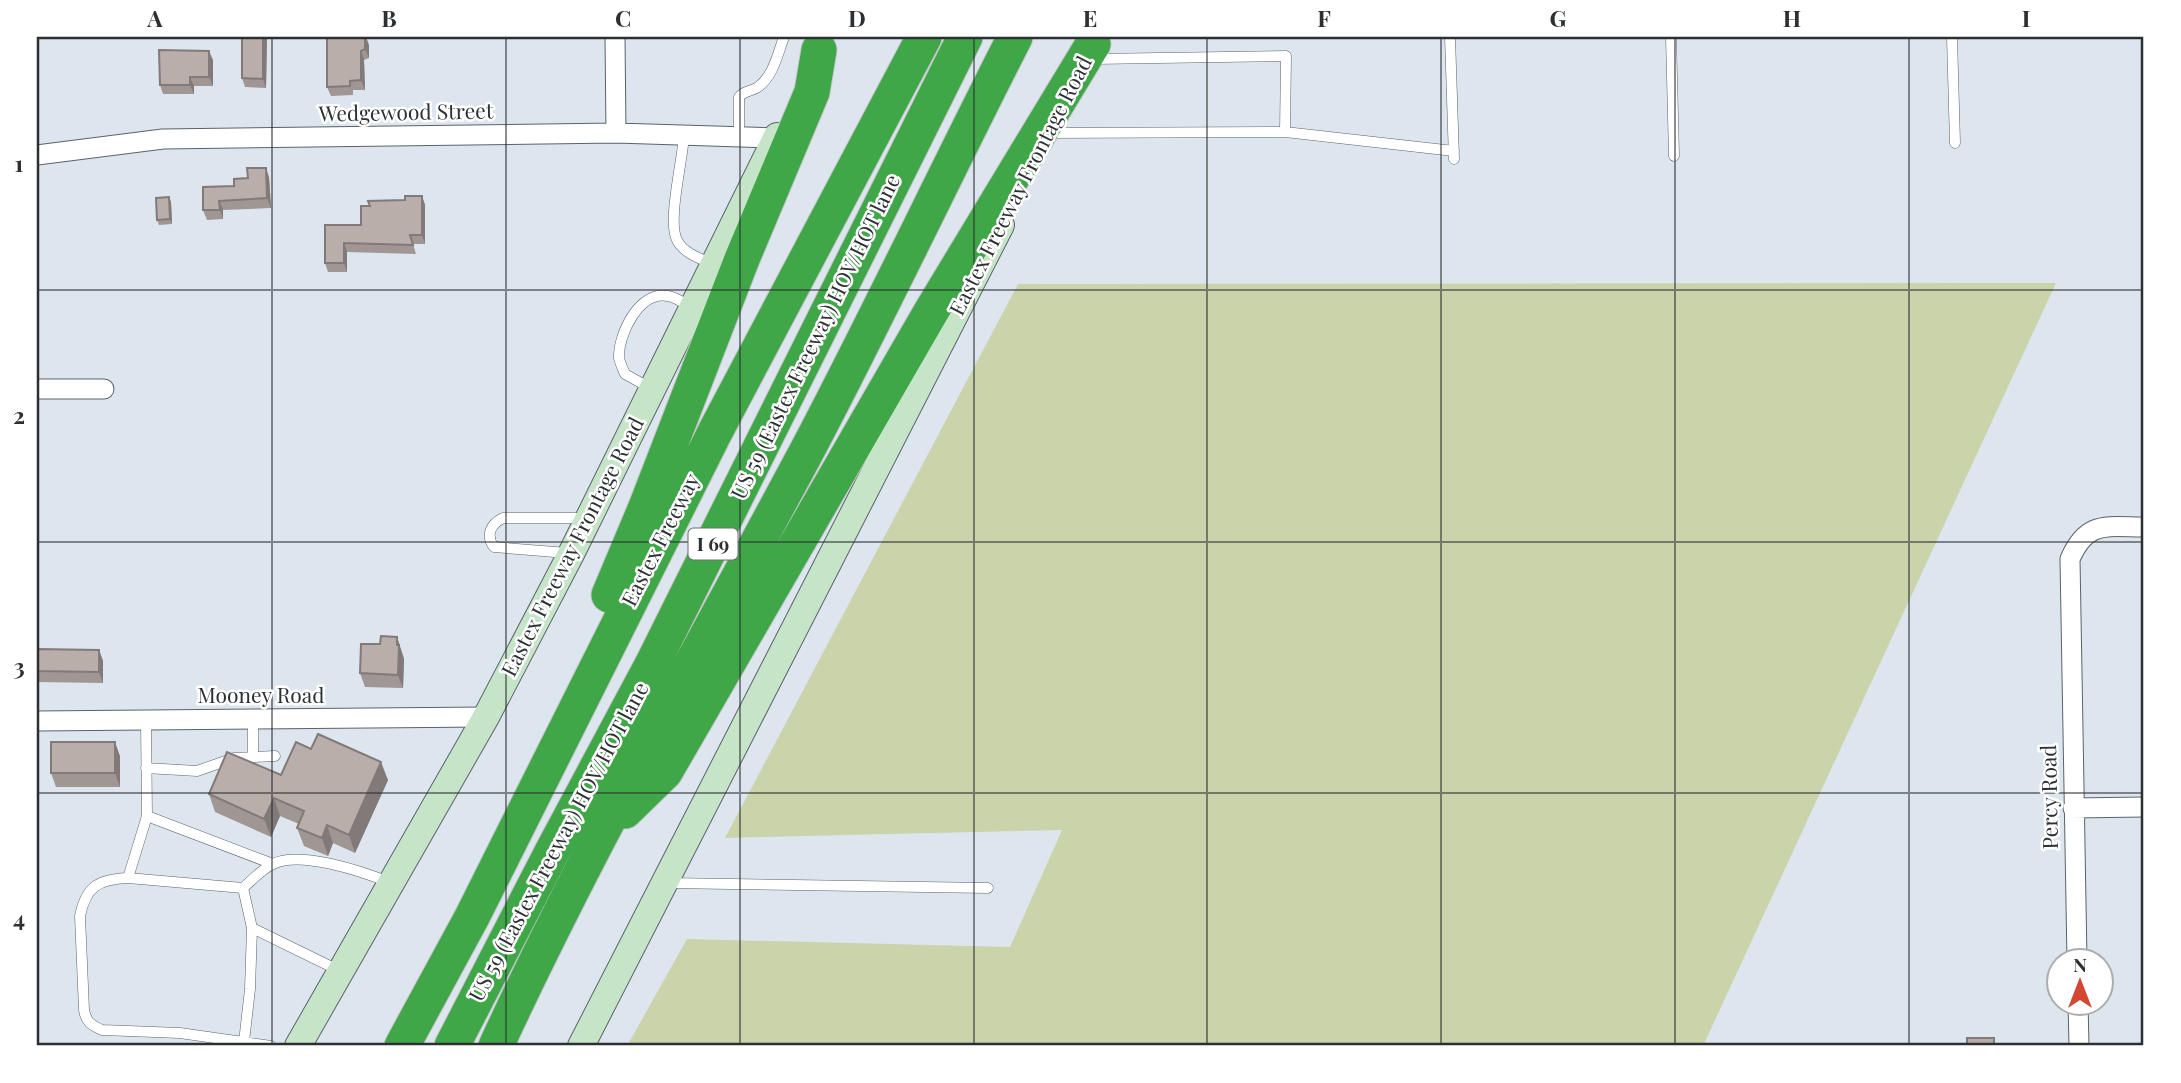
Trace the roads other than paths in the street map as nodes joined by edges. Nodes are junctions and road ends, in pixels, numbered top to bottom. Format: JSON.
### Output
{"nodes":[{"id":1,"x":615,"y":37,"type":"edge"},
{"id":2,"x":784,"y":37,"type":"edge"},
{"id":3,"x":924,"y":37,"type":"edge"},
{"id":4,"x":965,"y":37,"type":"edge"},
{"id":5,"x":1015,"y":37,"type":"edge"},
{"id":6,"x":1450,"y":37,"type":"edge"},
{"id":7,"x":1671,"y":37,"type":"edge"},
{"id":8,"x":1952,"y":37,"type":"edge"},
{"id":9,"x":822,"y":43,"type":"edge"},
{"id":10,"x":1092,"y":46,"type":"edge"},
{"id":11,"x":1285,"y":132,"type":"junction"},
{"id":12,"x":616,"y":133,"type":"junction"},
{"id":13,"x":1048,"y":133,"type":"junction"},
{"id":14,"x":684,"y":135,"type":"junction"},
{"id":15,"x":739,"y":137,"type":"junction"},
{"id":16,"x":776,"y":138,"type":"junction"},
{"id":17,"x":1955,"y":143,"type":"dead end"},
{"id":18,"x":37,"y":155,"type":"edge"},
{"id":19,"x":1674,"y":156,"type":"dead end"},
{"id":20,"x":714,"y":264,"type":"junction"},
{"id":21,"x":692,"y":308,"type":"junction"},
{"id":22,"x":104,"y":388,"type":"dead end"},
{"id":23,"x":37,"y":389,"type":"edge"},
{"id":24,"x":652,"y":389,"type":"junction"},
{"id":25,"x":589,"y":518,"type":"junction"},
{"id":26,"x":2144,"y":527,"type":"edge"},
{"id":27,"x":572,"y":554,"type":"junction"},
{"id":28,"x":486,"y":717,"type":"junction"},
{"id":29,"x":146,"y":719,"type":"junction"},
{"id":30,"x":253,"y":719,"type":"junction"},
{"id":31,"x":37,"y":721,"type":"edge"},
{"id":32,"x":275,"y":756,"type":"dead end"},
{"id":33,"x":253,"y":757,"type":"junction"},
{"id":34,"x":146,"y":768,"type":"junction"},
{"id":35,"x":2144,"y":807,"type":"edge"},
{"id":36,"x":2073,"y":808,"type":"junction"},
{"id":37,"x":146,"y":816,"type":"junction"},
{"id":38,"x":602,"y":833,"type":"junction"},
{"id":39,"x":273,"y":864,"type":"junction"},
{"id":40,"x":128,"y":878,"type":"junction"},
{"id":41,"x":391,"y":883,"type":"junction"},
{"id":42,"x":666,"y":883,"type":"junction"},
{"id":43,"x":243,"y":888,"type":"junction"},
{"id":44,"x":988,"y":888,"type":"dead end"},
{"id":45,"x":472,"y":917,"type":"junction"},
{"id":46,"x":252,"y":928,"type":"junction"},
{"id":47,"x":2077,"y":946,"type":"edge"},
{"id":48,"x":341,"y":972,"type":"junction"},
{"id":49,"x":2078,"y":1016,"type":"edge"},
{"id":50,"x":244,"y":1041,"type":"junction"},
{"id":51,"x":271,"y":1046,"type":"edge"},
{"id":52,"x":298,"y":1046,"type":"edge"},
{"id":53,"x":402,"y":1046,"type":"edge"},
{"id":54,"x":452,"y":1046,"type":"edge"},
{"id":55,"x":496,"y":1046,"type":"edge"},
{"id":56,"x":581,"y":1046,"type":"edge"},
{"id":57,"x":2079,"y":1046,"type":"edge"}],
"edges":[{"from":1,"to":12,"type":"street"},
{"from":2,"to":15,"type":"lane"},
{"from":3,"to":45,"type":"highway","name":"Eastex Freeway","number":"I 69"},
{"from":4,"to":54,"type":"highway","name":"US 59 (Eastex Freeway) HOV/HOT lane","number":"I 69"},
{"from":5,"to":38,"type":"highway","number":"I 69"},
{"from":6,"to":11,"type":"lane"},
{"from":7,"to":19,"type":"lane"},
{"from":8,"to":17,"type":"lane"},
{"from":9,"to":16,"type":"main road","name":"Eastex Freeway Frontage Road"},
{"from":9,"to":45,"type":"highway"},
{"from":10,"to":11,"type":"lane"},
{"from":10,"to":13,"type":"main road","name":"Eastex Freeway Frontage Road"},
{"from":10,"to":38,"type":"highway"},
{"from":11,"to":13,"type":"lane"},
{"from":12,"to":14,"type":"street","name":"Wedgewood Street"},
{"from":12,"to":18,"type":"street","name":"Wedgewood Street"},
{"from":13,"to":42,"type":"main road","name":"Eastex Freeway Frontage Road"},
{"from":14,"to":15,"type":"street","name":"Wedgewood Street"},
{"from":14,"to":20,"type":"lane"},
{"from":15,"to":16,"type":"street","name":"Wedgewood Street"},
{"from":16,"to":20,"type":"main road","name":"Eastex Freeway Frontage Road"},
{"from":20,"to":21,"type":"main road","name":"Eastex Freeway Frontage Road"},
{"from":21,"to":24,"type":"main road","name":"Eastex Freeway Frontage Road"},
{"from":21,"to":24,"type":"lane"},
{"from":22,"to":23,"type":"street"},
{"from":24,"to":25,"type":"main road","name":"Eastex Freeway Frontage Road"},
{"from":25,"to":27,"type":"main road","name":"Eastex Freeway Frontage Road"},
{"from":25,"to":27,"type":"lane"},
{"from":26,"to":36,"type":"street","name":"Percy Road"},
{"from":27,"to":28,"type":"main road","name":"Eastex Freeway Frontage Road"},
{"from":28,"to":30,"type":"street","name":"Mooney Road"},
{"from":28,"to":41,"type":"main road","name":"Eastex Freeway Frontage Road"},
{"from":29,"to":30,"type":"street","name":"Mooney Road"},
{"from":29,"to":31,"type":"street","name":"Mooney Road"},
{"from":29,"to":34,"type":"lane"},
{"from":30,"to":33,"type":"lane"},
{"from":32,"to":33,"type":"lane"},
{"from":33,"to":34,"type":"lane"},
{"from":34,"to":37,"type":"lane"},
{"from":35,"to":36,"type":"street"},
{"from":36,"to":47,"type":"street","name":"Percy Road"},
{"from":37,"to":39,"type":"lane"},
{"from":37,"to":40,"type":"lane"},
{"from":38,"to":55,"type":"highway","number":"I 69"},
{"from":39,"to":41,"type":"lane"},
{"from":39,"to":43,"type":"lane"},
{"from":40,"to":43,"type":"lane"},
{"from":40,"to":50,"type":"lane"},
{"from":41,"to":48,"type":"main road","name":"Eastex Freeway Frontage Road"},
{"from":42,"to":44,"type":"lane"},
{"from":42,"to":56,"type":"main road","name":"Eastex Freeway Frontage Road"},
{"from":43,"to":46,"type":"lane"},
{"from":45,"to":53,"type":"highway","name":"Eastex Freeway","number":"I 69"},
{"from":46,"to":48,"type":"lane"},
{"from":46,"to":50,"type":"lane"},
{"from":48,"to":52,"type":"main road","name":"Eastex Freeway Frontage Road"},
{"from":49,"to":57,"type":"street"},
{"from":50,"to":51,"type":"lane"}]}
